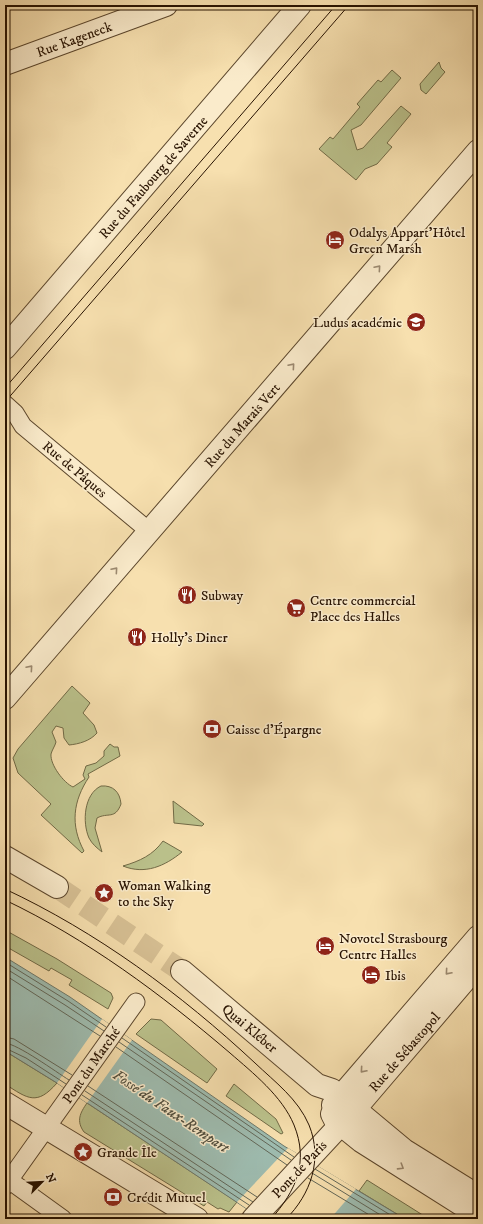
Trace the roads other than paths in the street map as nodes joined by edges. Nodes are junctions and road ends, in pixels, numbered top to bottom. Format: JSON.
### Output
{"nodes":[{"id":1,"x":166,"y":5,"type":"edge"},
{"id":2,"x":300,"y":5,"type":"edge"},
{"id":3,"x":5,"y":64,"type":"edge"},
{"id":4,"x":478,"y":151,"type":"edge"},
{"id":5,"x":5,"y":348,"type":"edge"},
{"id":6,"x":5,"y":404,"type":"edge"},
{"id":7,"x":149,"y":531,"type":"junction"},
{"id":8,"x":5,"y":698,"type":"edge"},
{"id":9,"x":5,"y":857,"type":"edge"},
{"id":10,"x":5,"y":871,"type":"edge"},
{"id":11,"x":478,"y":937,"type":"edge"},
{"id":12,"x":478,"y":965,"type":"edge"},
{"id":13,"x":182,"y":972,"type":"tunnel mouth"},
{"id":14,"x":131,"y":1008,"type":"dead end"},
{"id":15,"x":5,"y":1103,"type":"edge"},
{"id":16,"x":337,"y":1106,"type":"junction"},
{"id":17,"x":53,"y":1119,"type":"junction"},
{"id":18,"x":7,"y":1183,"type":"edge"},
{"id":19,"x":478,"y":1196,"type":"edge"},
{"id":20,"x":478,"y":1215,"type":"edge"},
{"id":21,"x":63,"y":1219,"type":"edge"},
{"id":22,"x":197,"y":1219,"type":"edge"},
{"id":23,"x":253,"y":1219,"type":"edge"}],
"edges":[{"from":1,"to":3,"type":"street","name":"Rue Kageneck"},
{"from":2,"to":5,"type":"street","name":"Rue du Faubourg de Saverne"},
{"from":7,"to":4,"type":"street","name":"Rue du Marais Vert","one_way":true},
{"from":6,"to":7,"type":"street","name":"Rue de Pâques"},
{"from":8,"to":7,"type":"street","name":"Rue du Marais Vert","one_way":true},
{"from":9,"to":10,"type":"street"},
{"from":11,"to":16,"type":"street","one_way":true},
{"from":12,"to":16,"type":"street","name":"Rue de Sébastopol"},
{"from":13,"to":16,"type":"street","name":"Quai Kléber"},
{"from":14,"to":17,"type":"street","name":"Pont du Marché"},
{"from":15,"to":17,"type":"street"},
{"from":16,"to":19,"type":"street","name":"Quai Kléber"},
{"from":16,"to":20,"type":"street","name":"Quai Kléber","one_way":true},
{"from":16,"to":23,"type":"street","name":"Pont de Paris"},
{"from":17,"to":18,"type":"street","name":"Pont du Marché"},
{"from":17,"to":22,"type":"street"},
{"from":18,"to":21,"type":"street"}]}
